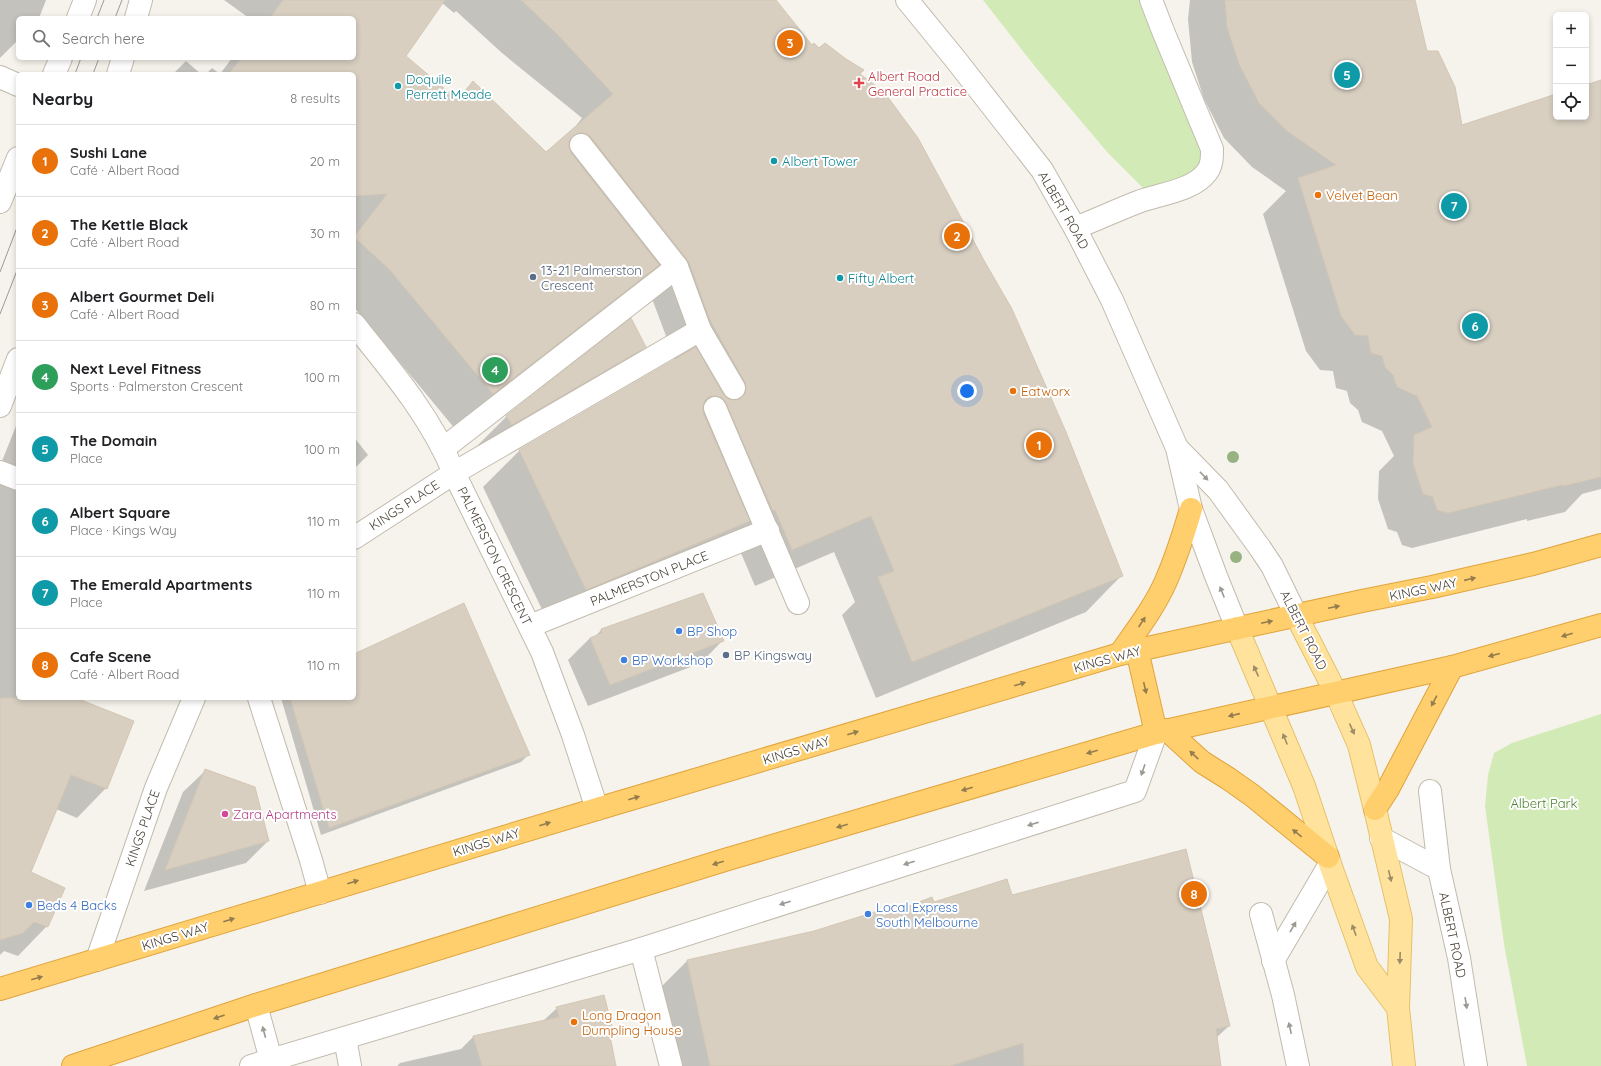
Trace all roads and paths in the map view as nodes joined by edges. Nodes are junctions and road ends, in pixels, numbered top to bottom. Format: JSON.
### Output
{"nodes":[{"id":1,"x":85,"y":0,"type":"edge"},
{"id":2,"x":141,"y":0,"type":"edge"},
{"id":3,"x":906,"y":0,"type":"edge"},
{"id":4,"x":1151,"y":0,"type":"edge"},
{"id":5,"x":79,"y":16,"type":"edge"},
{"id":6,"x":137,"y":16,"type":"edge"},
{"id":7,"x":60,"y":60,"type":"edge"},
{"id":8,"x":122,"y":60,"type":"edge"},
{"id":9,"x":55,"y":72,"type":"edge"},
{"id":10,"x":119,"y":72,"type":"edge"},
{"id":11,"x":0,"y":77,"type":"edge"},
{"id":12,"x":16,"y":84,"type":"edge"},
{"id":13,"x":581,"y":145,"type":"dead end"},
{"id":14,"x":16,"y":163,"type":"edge"},
{"id":15,"x":0,"y":202,"type":"edge"},
{"id":16,"x":1076,"y":228,"type":"junction"},
{"id":17,"x":677,"y":267,"type":"junction"},
{"id":18,"x":356,"y":326,"type":"edge"},
{"id":19,"x":700,"y":330,"type":"junction"},
{"id":20,"x":16,"y":364,"type":"edge"},
{"id":21,"x":734,"y":388,"type":"dead end"},
{"id":22,"x":0,"y":406,"type":"edge"},
{"id":23,"x":715,"y":408,"type":"dead end"},
{"id":24,"x":444,"y":448,"type":"junction"},
{"id":25,"x":1177,"y":448,"type":"junction"},
{"id":26,"x":0,"y":472,"type":"edge"},
{"id":27,"x":454,"y":473,"type":"junction"},
{"id":28,"x":16,"y":478,"type":"edge"},
{"id":29,"x":1191,"y":509,"type":"junction"},
{"id":30,"x":768,"y":530,"type":"junction"},
{"id":31,"x":356,"y":537,"type":"edge"},
{"id":32,"x":1601,"y":545,"type":"edge"},
{"id":33,"x":798,"y":603,"type":"dead end"},
{"id":34,"x":1296,"y":615,"type":"junction"},
{"id":35,"x":1601,"y":625,"type":"edge"},
{"id":36,"x":530,"y":626,"type":"junction"},
{"id":37,"x":1237,"y":628,"type":"junction"},
{"id":38,"x":1128,"y":652,"type":"junction"},
{"id":39,"x":1452,"y":667,"type":"junction"},
{"id":40,"x":1336,"y":693,"type":"junction"},
{"id":41,"x":193,"y":700,"type":"edge"},
{"id":42,"x":260,"y":700,"type":"edge"},
{"id":43,"x":1272,"y":707,"type":"junction"},
{"id":44,"x":1161,"y":731,"type":"junction"},
{"id":45,"x":1430,"y":791,"type":"dead end"},
{"id":46,"x":597,"y":809,"type":"junction"},
{"id":47,"x":1375,"y":809,"type":"junction"},
{"id":48,"x":1381,"y":838,"type":"junction"},
{"id":49,"x":1329,"y":861,"type":"junction"},
{"id":50,"x":1439,"y":869,"type":"junction"},
{"id":51,"x":320,"y":893,"type":"junction"},
{"id":52,"x":1261,"y":914,"type":"dead end"},
{"id":53,"x":642,"y":949,"type":"junction"},
{"id":54,"x":96,"y":960,"type":"junction"},
{"id":55,"x":1273,"y":961,"type":"junction"},
{"id":56,"x":0,"y":989,"type":"edge"},
{"id":57,"x":256,"y":1005,"type":"junction"},
{"id":58,"x":1398,"y":1008,"type":"junction"},
{"id":59,"x":345,"y":1038,"type":"junction"},
{"id":60,"x":272,"y":1060,"type":"junction"},
{"id":61,"x":73,"y":1066,"type":"edge"},
{"id":62,"x":251,"y":1066,"type":"edge"},
{"id":63,"x":350,"y":1066,"type":"edge"},
{"id":64,"x":671,"y":1066,"type":"edge"},
{"id":65,"x":1298,"y":1066,"type":"edge"},
{"id":66,"x":1404,"y":1066,"type":"edge"},
{"id":67,"x":1476,"y":1066,"type":"edge"}],
"edges":[{"from":1,"to":5,"type":"street"},
{"from":2,"to":6,"type":"street"},
{"from":3,"to":16,"type":"street","name":"ALBERT ROAD"},
{"from":4,"to":16,"type":"street"},
{"from":7,"to":9,"type":"street"},
{"from":8,"to":10,"type":"street"},
{"from":11,"to":12,"type":"street"},
{"from":13,"to":17,"type":"street"},
{"from":14,"to":15,"type":"street"},
{"from":16,"to":25,"type":"street","name":"ALBERT ROAD"},
{"from":17,"to":19,"type":"street"},
{"from":17,"to":24,"type":"street"},
{"from":18,"to":24,"type":"street","name":"PALMERSTON CRESCENT"},
{"from":19,"to":21,"type":"street"},
{"from":19,"to":27,"type":"street","name":"KINGS PLACE"},
{"from":20,"to":22,"type":"street"},
{"from":23,"to":30,"type":"street"},
{"from":24,"to":27,"type":"street","name":"PALMERSTON CRESCENT"},
{"from":25,"to":29,"type":"street","name":"ALBERT ROAD"},
{"from":25,"to":34,"type":"street","name":"ALBERT ROAD","one_way":true},
{"from":26,"to":28,"type":"street"},
{"from":27,"to":31,"type":"street","name":"KINGS PLACE"},
{"from":27,"to":36,"type":"street","name":"PALMERSTON CRESCENT"},
{"from":37,"to":29,"type":"street","name":"ALBERT ROAD","one_way":true},
{"from":38,"to":29,"type":"highway","one_way":true},
{"from":30,"to":33,"type":"street"},
{"from":30,"to":36,"type":"street","name":"PALMERSTON PLACE"},
{"from":34,"to":32,"type":"highway","name":"KINGS WAY","one_way":true},
{"from":37,"to":34,"type":"highway","name":"KINGS WAY","one_way":true},
{"from":34,"to":40,"type":"main road","name":"ALBERT ROAD"},
{"from":35,"to":39,"type":"highway","one_way":true},
{"from":36,"to":46,"type":"street","name":"PALMERSTON CRESCENT"},
{"from":37,"to":38,"type":"highway","name":"KINGS WAY"},
{"from":43,"to":37,"type":"main road","name":"ALBERT ROAD","one_way":true},
{"from":38,"to":44,"type":"highway","one_way":true},
{"from":46,"to":38,"type":"highway","name":"KINGS WAY","one_way":true},
{"from":39,"to":40,"type":"highway"},
{"from":39,"to":47,"type":"highway","one_way":true},
{"from":40,"to":43,"type":"highway"},
{"from":40,"to":47,"type":"main road","name":"ALBERT ROAD","one_way":true},
{"from":41,"to":54,"type":"street","name":"KINGS PLACE"},
{"from":42,"to":51,"type":"street"},
{"from":43,"to":44,"type":"highway","one_way":true},
{"from":49,"to":43,"type":"main road","name":"ALBERT ROAD","one_way":true},
{"from":49,"to":44,"type":"highway","one_way":true},
{"from":44,"to":53,"type":"street","one_way":true},
{"from":44,"to":57,"type":"highway","one_way":true},
{"from":45,"to":50,"type":"street","name":"ALBERT ROAD"},
{"from":51,"to":46,"type":"highway","name":"KINGS WAY","one_way":true},
{"from":47,"to":48,"type":"main road","name":"ALBERT ROAD"},
{"from":48,"to":50,"type":"street"},
{"from":48,"to":58,"type":"main road","name":"ALBERT ROAD","one_way":true},
{"from":55,"to":49,"type":"street","one_way":true},
{"from":58,"to":49,"type":"main road","name":"ALBERT ROAD","one_way":true},
{"from":50,"to":67,"type":"street","name":"ALBERT ROAD","one_way":true},
{"from":54,"to":51,"type":"highway","name":"KINGS WAY","one_way":true},
{"from":52,"to":55,"type":"street"},
{"from":53,"to":59,"type":"street"},
{"from":53,"to":64,"type":"street"},
{"from":56,"to":54,"type":"highway","name":"KINGS WAY","one_way":true},
{"from":65,"to":55,"type":"street","one_way":true},
{"from":60,"to":57,"type":"street","one_way":true},
{"from":57,"to":61,"type":"highway","one_way":true},
{"from":58,"to":66,"type":"main road","name":"ALBERT ROAD"},
{"from":59,"to":60,"type":"street"},
{"from":59,"to":63,"type":"street"},
{"from":60,"to":62,"type":"street"}]}
